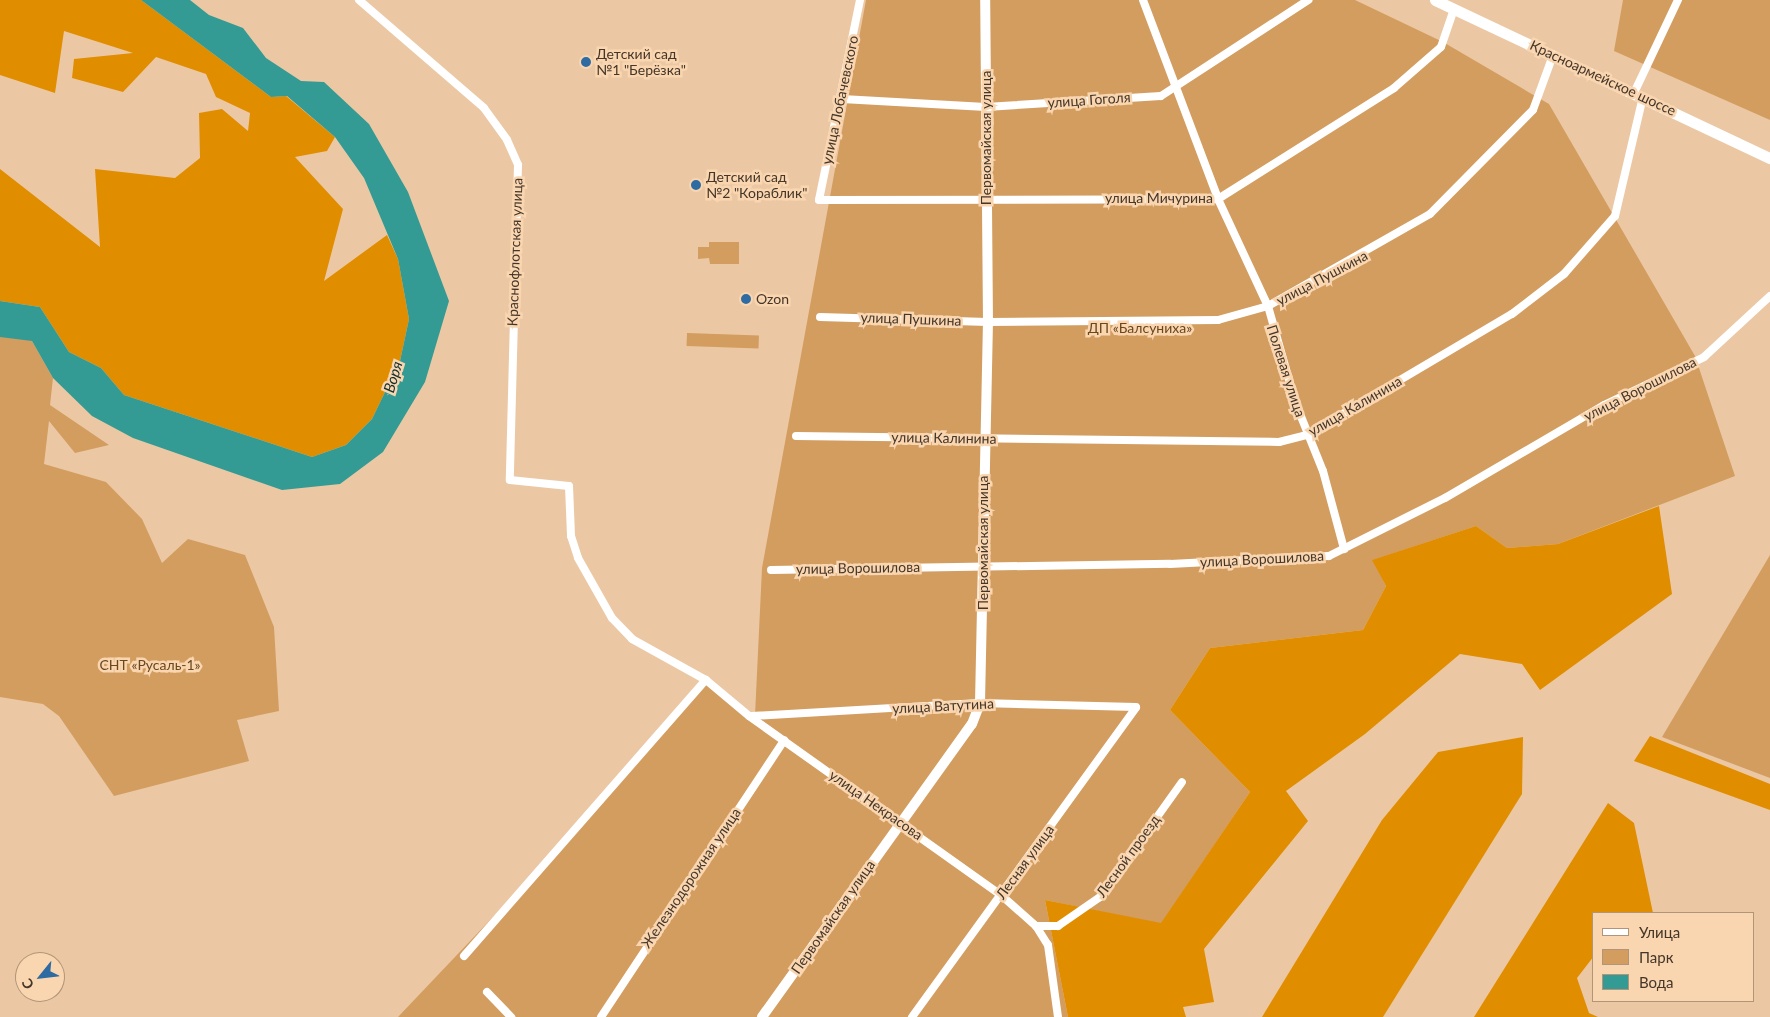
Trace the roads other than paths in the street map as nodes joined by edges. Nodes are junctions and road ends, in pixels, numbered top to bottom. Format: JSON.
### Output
{"nodes":[{"id":1,"x":359,"y":0,"type":"edge"},
{"id":2,"x":860,"y":0,"type":"edge"},
{"id":3,"x":985,"y":0,"type":"edge"},
{"id":4,"x":1143,"y":0,"type":"edge"},
{"id":5,"x":1308,"y":0,"type":"edge"},
{"id":6,"x":1434,"y":0,"type":"edge"},
{"id":7,"x":1678,"y":0,"type":"edge"},
{"id":8,"x":1454,"y":9,"type":"junction"},
{"id":9,"x":1553,"y":55,"type":"junction"},
{"id":10,"x":1179,"y":87,"type":"junction"},
{"id":11,"x":1638,"y":95,"type":"junction"},
{"id":12,"x":842,"y":99,"type":"junction"},
{"id":13,"x":986,"y":107,"type":"junction"},
{"id":14,"x":1770,"y":158,"type":"edge"},
{"id":15,"x":986,"y":199,"type":"junction"},
{"id":16,"x":1218,"y":199,"type":"junction"},
{"id":17,"x":819,"y":200,"type":"joint"},
{"id":18,"x":1770,"y":296,"type":"edge"},
{"id":19,"x":1268,"y":306,"type":"junction"},
{"id":20,"x":820,"y":316,"type":"dead end"},
{"id":21,"x":988,"y":322,"type":"junction"},
{"id":22,"x":1307,"y":435,"type":"junction"},
{"id":23,"x":796,"y":436,"type":"dead end"},
{"id":24,"x":984,"y":439,"type":"junction"},
{"id":25,"x":510,"y":480,"type":"joint"},
{"id":26,"x":1344,"y":550,"type":"junction"},
{"id":27,"x":982,"y":566,"type":"junction"},
{"id":28,"x":770,"y":570,"type":"dead end"},
{"id":29,"x":706,"y":680,"type":"junction"},
{"id":30,"x":980,"y":703,"type":"junction"},
{"id":31,"x":1136,"y":708,"type":"joint"},
{"id":32,"x":749,"y":716,"type":"junction"},
{"id":33,"x":784,"y":740,"type":"junction"},
{"id":34,"x":1182,"y":782,"type":"dead end"},
{"id":35,"x":901,"y":822,"type":"junction"},
{"id":36,"x":1001,"y":895,"type":"junction"},
{"id":37,"x":1036,"y":926,"type":"junction"},
{"id":38,"x":464,"y":956,"type":"dead end"},
{"id":39,"x":487,"y":992,"type":"dead end"},
{"id":40,"x":511,"y":1017,"type":"edge"},
{"id":41,"x":600,"y":1017,"type":"edge"},
{"id":42,"x":762,"y":1017,"type":"edge"},
{"id":43,"x":912,"y":1017,"type":"edge"},
{"id":44,"x":1058,"y":1017,"type":"edge"}],
"edges":[{"from":1,"to":25,"type":"street","name":"Краснофлотская улица"},
{"from":2,"to":12,"type":"street","name":"улица Лобачевского"},
{"from":3,"to":13,"type":"street","name":"Первомайская улица"},
{"from":4,"to":10,"type":"street","name":"Полевая улица"},
{"from":5,"to":10,"type":"street","name":"улица Гоголя"},
{"from":6,"to":8,"type":"main road","name":"Красноармейское шоссе"},
{"from":7,"to":11,"type":"street","name":"улица Калинина"},
{"from":8,"to":9,"type":"main road","name":"Красноармейское шоссе"},
{"from":8,"to":16,"type":"street","name":"улица Мичурина"},
{"from":9,"to":11,"type":"main road","name":"Красноармейское шоссе"},
{"from":9,"to":19,"type":"street","name":"улица Пушкина"},
{"from":10,"to":13,"type":"street","name":"улица Гоголя"},
{"from":10,"to":16,"type":"street","name":"Полевая улица"},
{"from":11,"to":14,"type":"main road","name":"Красноармейское шоссе"},
{"from":11,"to":22,"type":"street","name":"улица Калинина"},
{"from":12,"to":13,"type":"street","name":"улица Гоголя"},
{"from":12,"to":17,"type":"street","name":"улица Лобачевского"},
{"from":13,"to":15,"type":"street","name":"Первомайская улица"},
{"from":15,"to":16,"type":"street","name":"улица Мичурина"},
{"from":15,"to":17,"type":"street","name":"улица Мичурина"},
{"from":15,"to":21,"type":"street","name":"Первомайская улица"},
{"from":16,"to":19,"type":"street","name":"Полевая улица"},
{"from":18,"to":26,"type":"street","name":"улица Ворошилова"},
{"from":19,"to":21,"type":"street","name":"улица Пушкина"},
{"from":19,"to":22,"type":"street","name":"Полевая улица"},
{"from":20,"to":21,"type":"street","name":"улица Пушкина"},
{"from":21,"to":24,"type":"street","name":"Первомайская улица"},
{"from":22,"to":24,"type":"street","name":"улица Калинина"},
{"from":22,"to":26,"type":"street","name":"Полевая улица"},
{"from":23,"to":24,"type":"street","name":"улица Калинина"},
{"from":24,"to":27,"type":"street","name":"Первомайская улица"},
{"from":25,"to":29,"type":"street","name":"улица Некрасова"},
{"from":26,"to":27,"type":"street","name":"улица Ворошилова"},
{"from":27,"to":28,"type":"street","name":"улица Ворошилова"},
{"from":27,"to":30,"type":"street","name":"Первомайская улица"},
{"from":29,"to":32,"type":"street","name":"улица Некрасова"},
{"from":29,"to":38,"type":"street"},
{"from":30,"to":31,"type":"street","name":"улица Ватутина"},
{"from":30,"to":32,"type":"street","name":"улица Ватутина"},
{"from":30,"to":35,"type":"street","name":"Первомайская улица"},
{"from":31,"to":36,"type":"street","name":"Лесная улица"},
{"from":32,"to":33,"type":"street","name":"улица Некрасова"},
{"from":33,"to":35,"type":"street","name":"улица Некрасова"},
{"from":33,"to":41,"type":"street","name":"Железнодорожная улица"},
{"from":34,"to":37,"type":"street","name":"Лесной проезд"},
{"from":35,"to":36,"type":"street","name":"улица Некрасова"},
{"from":35,"to":42,"type":"street","name":"Первомайская улица"},
{"from":36,"to":37,"type":"street","name":"улица Некрасова"},
{"from":36,"to":43,"type":"street","name":"Лесная улица"},
{"from":37,"to":44,"type":"street","name":"улица Некрасова"},
{"from":39,"to":40,"type":"street"}]}
